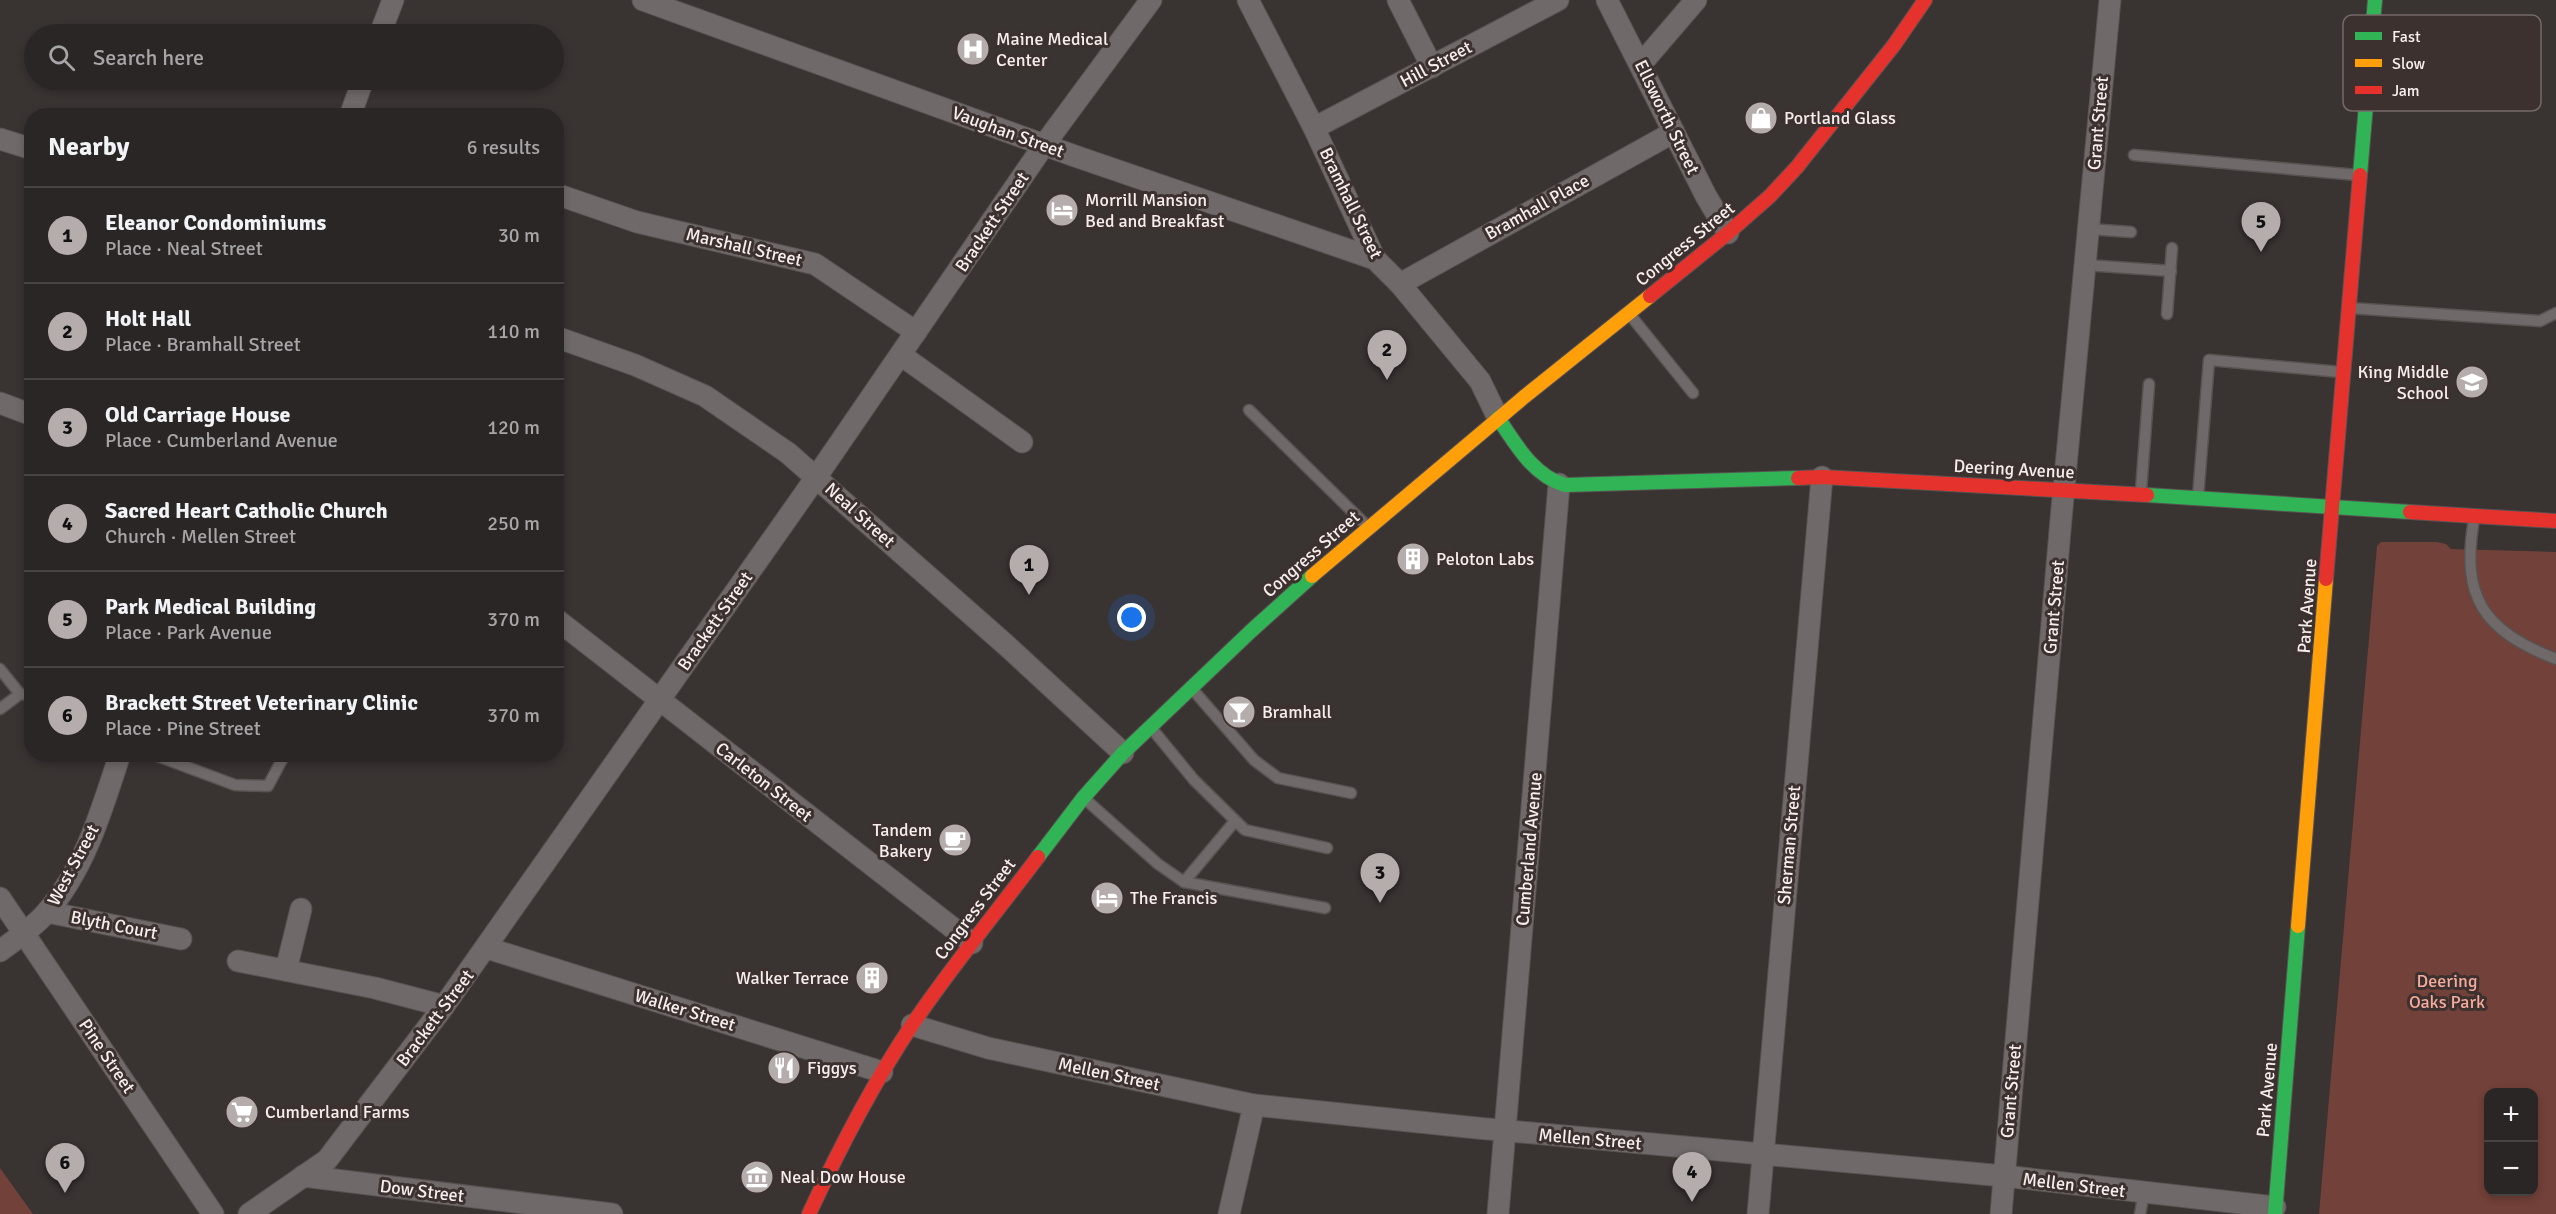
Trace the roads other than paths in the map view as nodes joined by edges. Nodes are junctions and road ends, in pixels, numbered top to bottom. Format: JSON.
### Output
{"nodes":[{"id":1,"x":393,"y":0,"type":"edge"},
{"id":2,"x":643,"y":0,"type":"edge"},
{"id":3,"x":1151,"y":0,"type":"edge"},
{"id":4,"x":1248,"y":0,"type":"edge"},
{"id":5,"x":1398,"y":0,"type":"edge"},
{"id":6,"x":1558,"y":0,"type":"edge"},
{"id":7,"x":1607,"y":0,"type":"edge"},
{"id":8,"x":1696,"y":0,"type":"edge"},
{"id":9,"x":1925,"y":0,"type":"edge"},
{"id":10,"x":2110,"y":0,"type":"edge"},
{"id":11,"x":2375,"y":0,"type":"edge"},
{"id":12,"x":2374,"y":15,"type":"edge"},
{"id":13,"x":384,"y":24,"type":"edge"},
{"id":14,"x":1641,"y":64,"type":"junction"},
{"id":15,"x":1432,"y":67,"type":"junction"},
{"id":16,"x":359,"y":90,"type":"edge"},
{"id":17,"x":353,"y":108,"type":"edge"},
{"id":18,"x":2366,"y":111,"type":"edge"},
{"id":19,"x":1314,"y":128,"type":"junction"},
{"id":20,"x":1674,"y":132,"type":"junction"},
{"id":21,"x":0,"y":139,"type":"edge"},
{"id":22,"x":1044,"y":145,"type":"junction"},
{"id":23,"x":24,"y":146,"type":"edge"},
{"id":24,"x":2134,"y":155,"type":"dead end"},
{"id":25,"x":2361,"y":175,"type":"junction"},
{"id":26,"x":564,"y":197,"type":"edge"},
{"id":27,"x":2089,"y":229,"type":"junction"},
{"id":28,"x":2132,"y":232,"type":"dead end"},
{"id":29,"x":1728,"y":234,"type":"junction"},
{"id":30,"x":2172,"y":248,"type":"dead end"},
{"id":31,"x":1375,"y":259,"type":"junction"},
{"id":32,"x":2086,"y":265,"type":"junction"},
{"id":33,"x":2170,"y":271,"type":"junction"},
{"id":34,"x":1400,"y":284,"type":"junction"},
{"id":35,"x":2349,"y":308,"type":"junction"},
{"id":36,"x":1629,"y":313,"type":"junction"},
{"id":37,"x":2556,"y":313,"type":"edge"},
{"id":38,"x":2167,"y":314,"type":"dead end"},
{"id":39,"x":916,"y":332,"type":"junction"},
{"id":40,"x":564,"y":340,"type":"edge"},
{"id":41,"x":901,"y":355,"type":"junction"},
{"id":42,"x":2343,"y":372,"type":"junction"},
{"id":43,"x":2149,"y":384,"type":"dead end"},
{"id":44,"x":1693,"y":393,"type":"dead end"},
{"id":45,"x":0,"y":403,"type":"edge"},
{"id":46,"x":1249,"y":410,"type":"dead end"},
{"id":47,"x":24,"y":412,"type":"edge"},
{"id":48,"x":1498,"y":418,"type":"junction"},
{"id":49,"x":1022,"y":442,"type":"dead end"},
{"id":50,"x":817,"y":476,"type":"junction"},
{"id":51,"x":1822,"y":477,"type":"junction"},
{"id":52,"x":1559,"y":484,"type":"junction"},
{"id":53,"x":2064,"y":489,"type":"junction"},
{"id":54,"x":2140,"y":494,"type":"junction"},
{"id":55,"x":2198,"y":498,"type":"junction"},
{"id":56,"x":2332,"y":506,"type":"junction"},
{"id":57,"x":2475,"y":514,"type":"junction"},
{"id":58,"x":2556,"y":521,"type":"edge"},
{"id":59,"x":1368,"y":527,"type":"junction"},
{"id":60,"x":564,"y":625,"type":"edge"},
{"id":61,"x":2556,"y":659,"type":"edge"},
{"id":62,"x":0,"y":669,"type":"edge"},
{"id":63,"x":1191,"y":688,"type":"junction"},
{"id":64,"x":24,"y":693,"type":"edge"},
{"id":65,"x":24,"y":696,"type":"edge"},
{"id":66,"x":660,"y":700,"type":"junction"},
{"id":67,"x":0,"y":709,"type":"edge"},
{"id":68,"x":1150,"y":728,"type":"junction"},
{"id":69,"x":1124,"y":753,"type":"junction"},
{"id":70,"x":117,"y":762,"type":"edge"},
{"id":71,"x":173,"y":762,"type":"edge"},
{"id":72,"x":281,"y":762,"type":"edge"},
{"id":73,"x":1351,"y":793,"type":"dead end"},
{"id":74,"x":1083,"y":798,"type":"junction"},
{"id":75,"x":1235,"y":821,"type":"junction"},
{"id":76,"x":1327,"y":848,"type":"dead end"},
{"id":77,"x":1185,"y":882,"type":"junction"},
{"id":78,"x":0,"y":898,"type":"edge"},
{"id":79,"x":1325,"y":908,"type":"dead end"},
{"id":80,"x":301,"y":909,"type":"dead end"},
{"id":81,"x":47,"y":912,"type":"junction"},
{"id":82,"x":25,"y":933,"type":"junction"},
{"id":83,"x":181,"y":939,"type":"dead end"},
{"id":84,"x":972,"y":943,"type":"junction"},
{"id":85,"x":487,"y":948,"type":"junction"},
{"id":86,"x":0,"y":951,"type":"edge"},
{"id":87,"x":238,"y":961,"type":"dead end"},
{"id":88,"x":286,"y":970,"type":"junction"},
{"id":89,"x":444,"y":1006,"type":"junction"},
{"id":90,"x":912,"y":1025,"type":"junction"},
{"id":91,"x":882,"y":1072,"type":"junction"},
{"id":92,"x":1254,"y":1105,"type":"junction"},
{"id":93,"x":1505,"y":1131,"type":"junction"},
{"id":94,"x":1763,"y":1155,"type":"junction"},
{"id":95,"x":303,"y":1176,"type":"junction"},
{"id":96,"x":2004,"y":1176,"type":"junction"},
{"id":97,"x":2142,"y":1204,"type":"edge"},
{"id":98,"x":2275,"y":1210,"type":"edge"},
{"id":99,"x":563,"y":1211,"type":"edge"},
{"id":100,"x":213,"y":1214,"type":"edge"},
{"id":101,"x":249,"y":1214,"type":"edge"},
{"id":102,"x":612,"y":1214,"type":"edge"},
{"id":103,"x":809,"y":1214,"type":"edge"},
{"id":104,"x":1229,"y":1214,"type":"edge"},
{"id":105,"x":1498,"y":1214,"type":"edge"},
{"id":106,"x":1758,"y":1214,"type":"edge"},
{"id":107,"x":2001,"y":1214,"type":"edge"}],
"edges":[{"from":1,"to":13,"type":"street"},
{"from":2,"to":22,"type":"street","name":"Vaughan Street"},
{"from":3,"to":22,"type":"street","name":"Brackett Street"},
{"from":4,"to":19,"type":"street","name":"Bramhall Street"},
{"from":5,"to":15,"type":"street"},
{"from":6,"to":15,"type":"street","name":"Hill Street"},
{"from":7,"to":14,"type":"street","name":"Ellsworth Street"},
{"from":8,"to":14,"type":"street"},
{"from":9,"to":29,"type":"main road","name":"Congress Street"},
{"from":10,"to":27,"type":"street","name":"Grant Street"},
{"from":11,"to":12,"type":"main road","name":"Park Avenue"},
{"from":14,"to":20,"type":"street","name":"Ellsworth Street"},
{"from":15,"to":19,"type":"street","name":"Hill Street"},
{"from":16,"to":17,"type":"street"},
{"from":18,"to":25,"type":"main road","name":"Park Avenue"},
{"from":19,"to":31,"type":"street","name":"Bramhall Street"},
{"from":20,"to":29,"type":"street","name":"Ellsworth Street"},
{"from":20,"to":34,"type":"street","name":"Bramhall Place"},
{"from":21,"to":23,"type":"street"},
{"from":22,"to":31,"type":"street","name":"Vaughan Street"},
{"from":22,"to":39,"type":"street","name":"Brackett Street"},
{"from":24,"to":25,"type":"lane"},
{"from":25,"to":35,"type":"main road","name":"Park Avenue"},
{"from":26,"to":39,"type":"street","name":"Marshall Street"},
{"from":27,"to":28,"type":"lane"},
{"from":27,"to":32,"type":"street","name":"Grant Street"},
{"from":29,"to":36,"type":"main road","name":"Congress Street"},
{"from":30,"to":33,"type":"lane"},
{"from":31,"to":34,"type":"street","name":"Bramhall Street"},
{"from":32,"to":33,"type":"lane"},
{"from":32,"to":53,"type":"street","name":"Grant Street"},
{"from":33,"to":38,"type":"lane"},
{"from":34,"to":48,"type":"street","name":"Bramhall Street"},
{"from":35,"to":37,"type":"lane"},
{"from":35,"to":42,"type":"main road","name":"Park Avenue"},
{"from":36,"to":44,"type":"lane"},
{"from":36,"to":48,"type":"main road","name":"Congress Street"},
{"from":39,"to":41,"type":"street","name":"Brackett Street"},
{"from":40,"to":50,"type":"street","name":"Neal Street"},
{"from":41,"to":49,"type":"street"},
{"from":41,"to":50,"type":"street","name":"Brackett Street"},
{"from":42,"to":55,"type":"lane"},
{"from":42,"to":56,"type":"main road","name":"Park Avenue"},
{"from":43,"to":54,"type":"lane"},
{"from":45,"to":47,"type":"street"},
{"from":46,"to":59,"type":"lane"},
{"from":48,"to":52,"type":"main road"},
{"from":48,"to":59,"type":"main road","name":"Congress Street"},
{"from":50,"to":66,"type":"street","name":"Brackett Street"},
{"from":50,"to":69,"type":"street","name":"Neal Street"},
{"from":51,"to":52,"type":"main road","name":"Deering Avenue"},
{"from":51,"to":53,"type":"main road","name":"Deering Avenue"},
{"from":51,"to":94,"type":"street","name":"Sherman Street"},
{"from":52,"to":93,"type":"street","name":"Cumberland Avenue"},
{"from":53,"to":54,"type":"main road","name":"Deering Avenue"},
{"from":53,"to":96,"type":"street","name":"Grant Street"},
{"from":54,"to":55,"type":"main road","name":"Deering Avenue"},
{"from":55,"to":56,"type":"main road","name":"Deering Avenue"},
{"from":56,"to":57,"type":"main road","name":"Deering Avenue"},
{"from":56,"to":98,"type":"main road","name":"Park Avenue"},
{"from":57,"to":58,"type":"main road","name":"Deering Avenue"},
{"from":57,"to":61,"type":"lane"},
{"from":59,"to":63,"type":"main road","name":"Congress Street"},
{"from":60,"to":66,"type":"street","name":"Carleton Street"},
{"from":62,"to":64,"type":"lane"},
{"from":63,"to":68,"type":"main road","name":"Congress Street"},
{"from":63,"to":73,"type":"lane"},
{"from":65,"to":67,"type":"lane"},
{"from":66,"to":84,"type":"street","name":"Carleton Street"},
{"from":66,"to":85,"type":"street","name":"Brackett Street"},
{"from":68,"to":69,"type":"main road","name":"Congress Street"},
{"from":68,"to":75,"type":"lane"},
{"from":69,"to":74,"type":"main road","name":"Congress Street"},
{"from":70,"to":81,"type":"street","name":"West Street"},
{"from":71,"to":72,"type":"lane"},
{"from":74,"to":77,"type":"lane"},
{"from":74,"to":84,"type":"main road","name":"Congress Street"},
{"from":75,"to":76,"type":"lane"},
{"from":75,"to":77,"type":"lane"},
{"from":77,"to":79,"type":"lane"},
{"from":78,"to":82,"type":"street","name":"Pine Street"},
{"from":80,"to":88,"type":"street"},
{"from":81,"to":82,"type":"street","name":"West Street"},
{"from":81,"to":83,"type":"street","name":"Blyth Court"},
{"from":82,"to":86,"type":"street","name":"West Street"},
{"from":82,"to":100,"type":"street","name":"Pine Street"},
{"from":84,"to":90,"type":"main road","name":"Congress Street"},
{"from":85,"to":89,"type":"street","name":"Brackett Street"},
{"from":85,"to":91,"type":"street","name":"Walker Street"},
{"from":87,"to":88,"type":"street"},
{"from":88,"to":89,"type":"street"},
{"from":89,"to":95,"type":"street","name":"Brackett Street"},
{"from":90,"to":91,"type":"main road","name":"Congress Street"},
{"from":90,"to":92,"type":"street","name":"Mellen Street"},
{"from":91,"to":103,"type":"main road","name":"Congress Street"},
{"from":92,"to":93,"type":"street","name":"Mellen Street"},
{"from":92,"to":104,"type":"street"},
{"from":93,"to":94,"type":"street","name":"Mellen Street"},
{"from":93,"to":105,"type":"street","name":"Cumberland Avenue"},
{"from":94,"to":96,"type":"street","name":"Mellen Street"},
{"from":94,"to":106,"type":"street","name":"Sherman Street"},
{"from":95,"to":99,"type":"street","name":"Dow Street"},
{"from":95,"to":101,"type":"street","name":"Brackett Street"},
{"from":96,"to":97,"type":"street","name":"Mellen Street"},
{"from":96,"to":107,"type":"street","name":"Grant Street"},
{"from":97,"to":98,"type":"street","name":"Mellen Street"},
{"from":99,"to":102,"type":"street","name":"Dow Street"}]}
